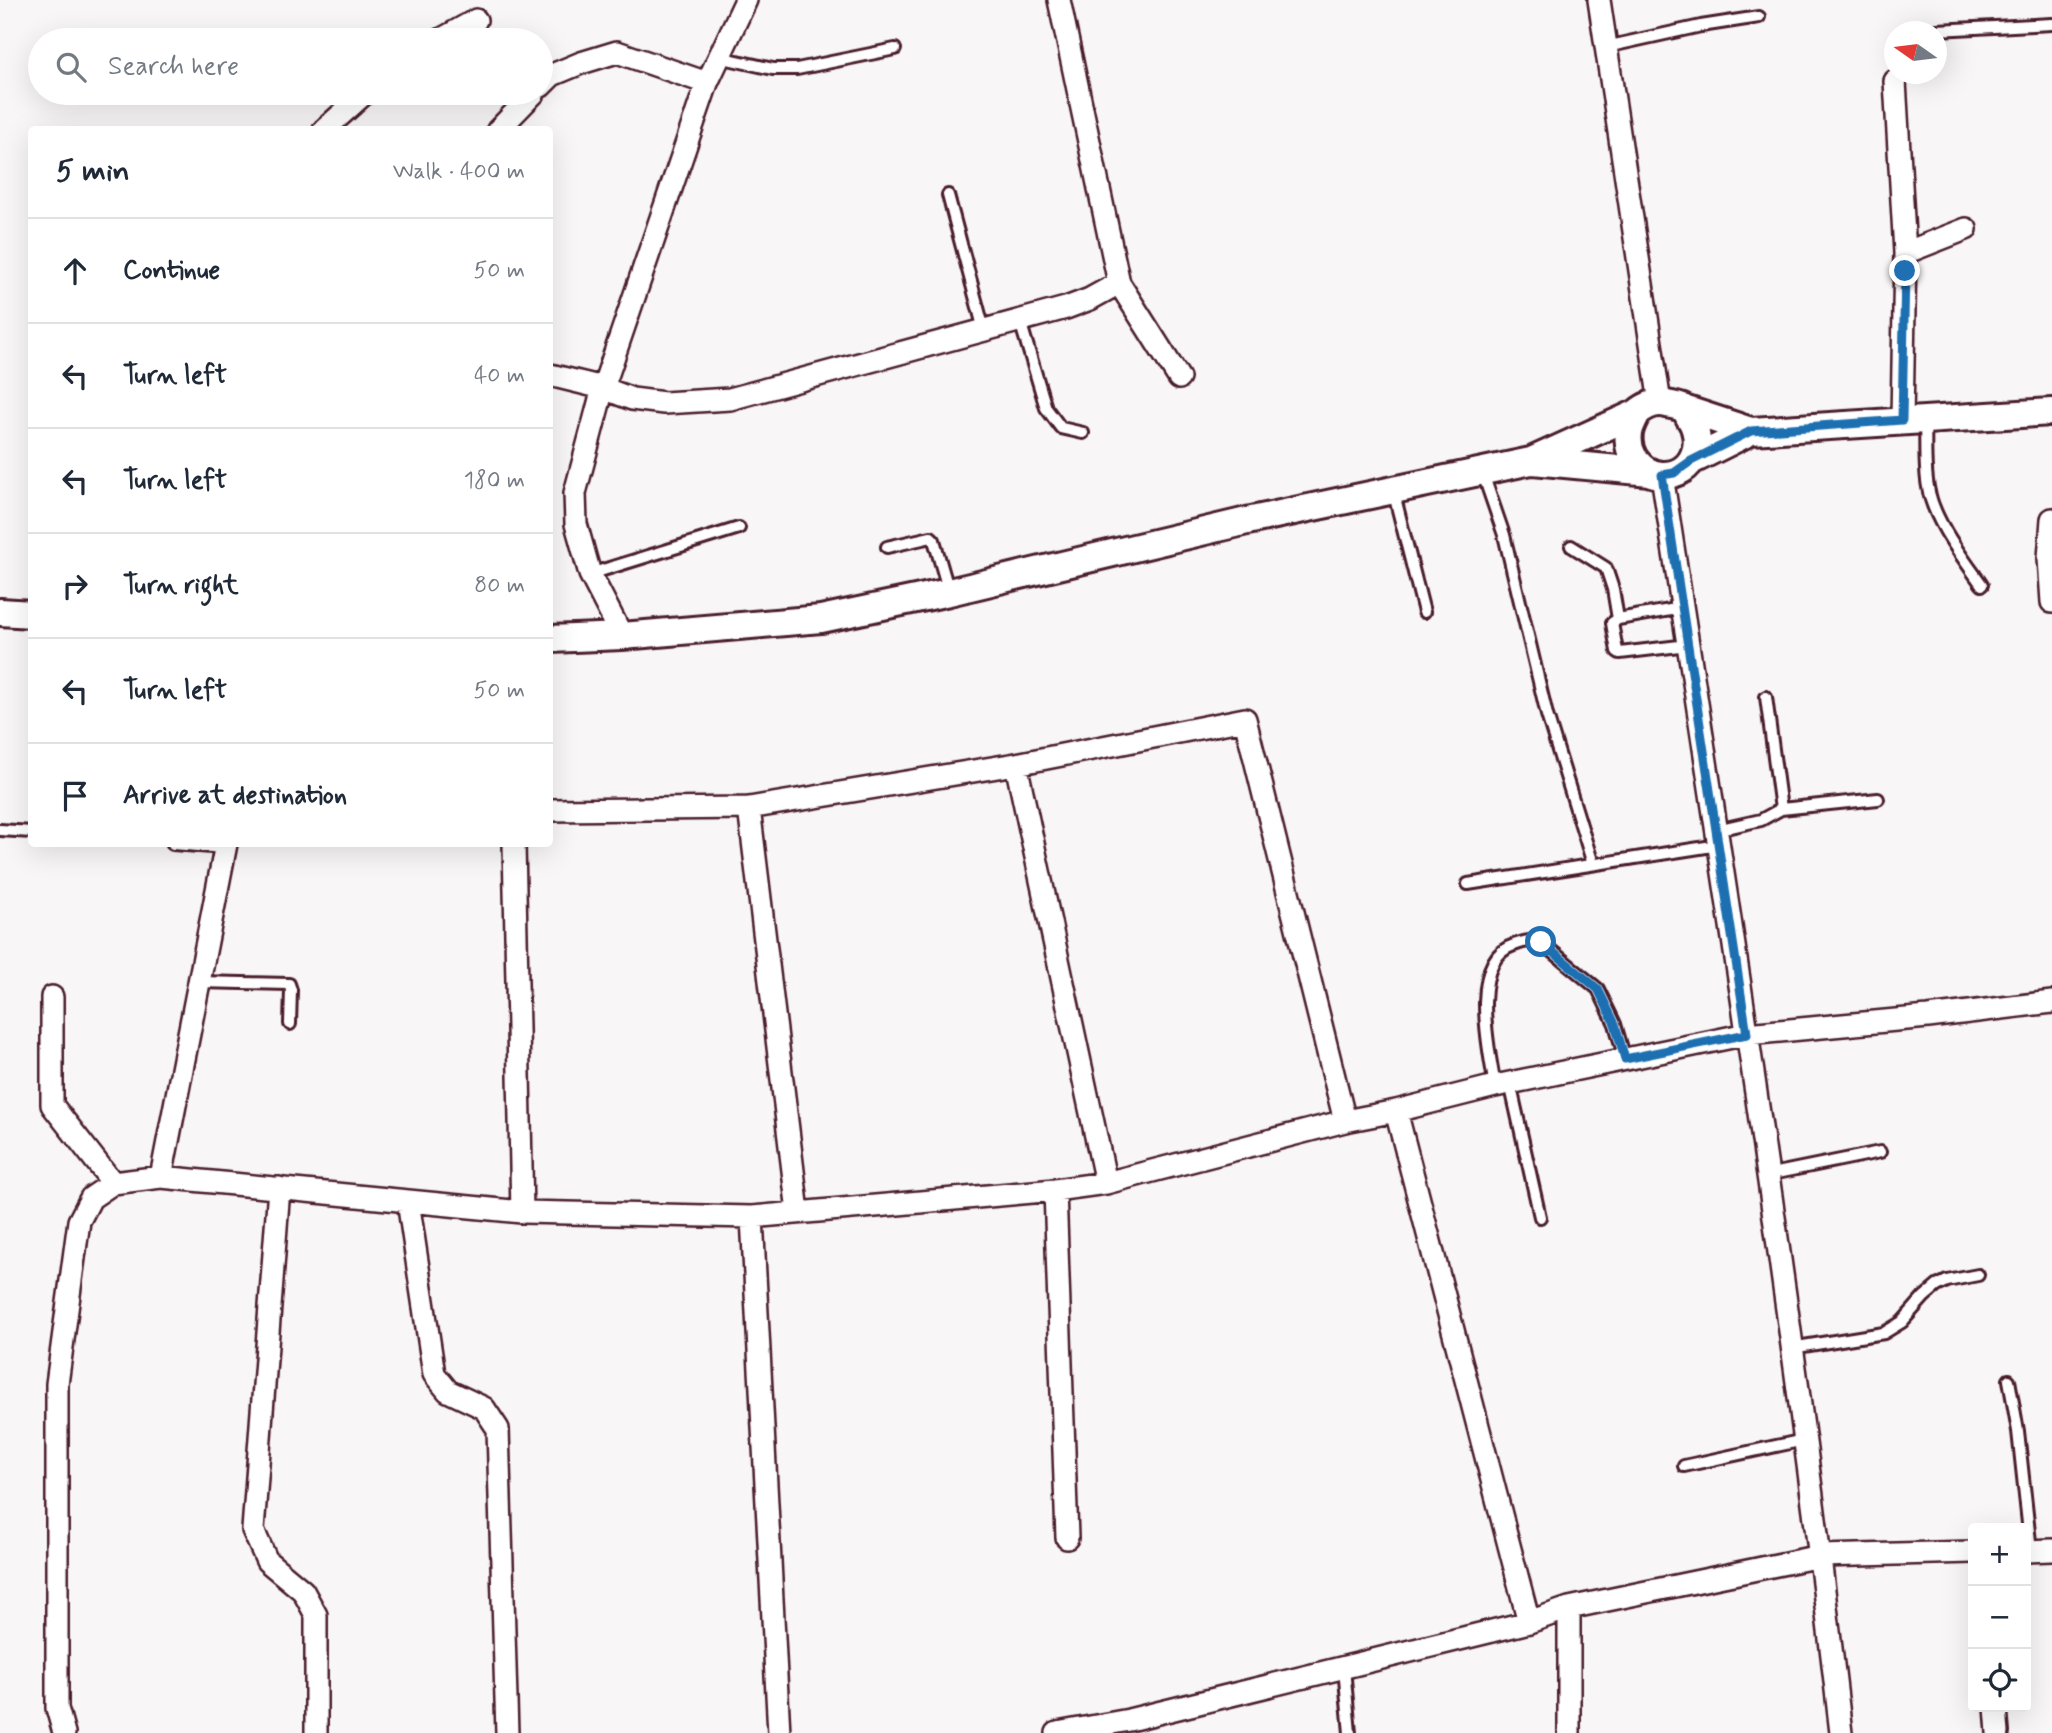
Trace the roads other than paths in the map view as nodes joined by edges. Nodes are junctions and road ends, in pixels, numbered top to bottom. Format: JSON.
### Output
{"nodes":[{"id":1,"x":746,"y":0,"type":"edge"},
{"id":2,"x":1059,"y":0,"type":"edge"},
{"id":3,"x":1599,"y":0,"type":"edge"},
{"id":4,"x":1759,"y":17,"type":"dead end"},
{"id":5,"x":476,"y":20,"type":"dead end"},
{"id":6,"x":2052,"y":24,"type":"edge"},
{"id":7,"x":462,"y":28,"type":"edge"},
{"id":8,"x":1947,"y":29,"type":"edge"},
{"id":9,"x":1606,"y":47,"type":"junction"},
{"id":10,"x":895,"y":50,"type":"dead end"},
{"id":11,"x":719,"y":57,"type":"junction"},
{"id":12,"x":553,"y":75,"type":"edge"},
{"id":13,"x":707,"y":83,"type":"junction"},
{"id":14,"x":1895,"y":84,"type":"edge"},
{"id":15,"x":352,"y":105,"type":"edge"},
{"id":16,"x":522,"y":105,"type":"edge"},
{"id":17,"x":328,"y":126,"type":"edge"},
{"id":18,"x":502,"y":126,"type":"edge"},
{"id":19,"x":948,"y":195,"type":"dead end"},
{"id":20,"x":1966,"y":229,"type":"dead end"},
{"id":21,"x":1905,"y":253,"type":"junction"},
{"id":22,"x":1119,"y":283,"type":"junction"},
{"id":23,"x":1020,"y":321,"type":"junction"},
{"id":24,"x":984,"y":330,"type":"junction"},
{"id":25,"x":553,"y":376,"type":"edge"},
{"id":26,"x":1180,"y":378,"type":"dead end"},
{"id":27,"x":603,"y":388,"type":"junction"},
{"id":28,"x":1660,"y":408,"type":"junction"},
{"id":29,"x":2052,"y":412,"type":"edge"},
{"id":30,"x":1914,"y":420,"type":"junction"},
{"id":31,"x":1751,"y":431,"type":"junction"},
{"id":32,"x":1083,"y":433,"type":"dead end"},
{"id":33,"x":1531,"y":461,"type":"junction"},
{"id":34,"x":1691,"y":461,"type":"junction"},
{"id":35,"x":1482,"y":471,"type":"junction"},
{"id":36,"x":1656,"y":473,"type":"junction"},
{"id":37,"x":1393,"y":490,"type":"junction"},
{"id":38,"x":2052,"y":519,"type":"edge"},
{"id":39,"x":739,"y":528,"type":"dead end"},
{"id":40,"x":1572,"y":546,"type":"dead end"},
{"id":41,"x":887,"y":547,"type":"dead end"},
{"id":42,"x":2050,"y":559,"type":"edge"},
{"id":43,"x":590,"y":574,"type":"junction"},
{"id":44,"x":1982,"y":585,"type":"dead end"},
{"id":45,"x":949,"y":592,"type":"junction"},
{"id":46,"x":2052,"y":602,"type":"edge"},
{"id":47,"x":1682,"y":608,"type":"junction"},
{"id":48,"x":0,"y":612,"type":"edge"},
{"id":49,"x":1424,"y":612,"type":"dead end"},
{"id":50,"x":28,"y":614,"type":"edge"},
{"id":51,"x":1618,"y":619,"type":"junction"},
{"id":52,"x":622,"y":636,"type":"junction"},
{"id":53,"x":553,"y":639,"type":"edge"},
{"id":54,"x":1688,"y":645,"type":"junction"},
{"id":55,"x":1766,"y":697,"type":"dead end"},
{"id":56,"x":1016,"y":764,"type":"junction"},
{"id":57,"x":1878,"y":799,"type":"dead end"},
{"id":58,"x":749,"y":808,"type":"junction"},
{"id":59,"x":1781,"y":809,"type":"junction"},
{"id":60,"x":553,"y":810,"type":"edge"},
{"id":61,"x":0,"y":830,"type":"edge"},
{"id":62,"x":28,"y":832,"type":"edge"},
{"id":63,"x":1718,"y":837,"type":"junction"},
{"id":64,"x":226,"y":847,"type":"edge"},
{"id":65,"x":514,"y":847,"type":"edge"},
{"id":66,"x":1593,"y":864,"type":"junction"},
{"id":67,"x":1468,"y":884,"type":"dead end"},
{"id":68,"x":199,"y":982,"type":"junction"},
{"id":69,"x":52,"y":997,"type":"dead end"},
{"id":70,"x":2052,"y":1002,"type":"edge"},
{"id":71,"x":290,"y":1024,"type":"dead end"},
{"id":72,"x":1747,"y":1034,"type":"junction"},
{"id":73,"x":1625,"y":1059,"type":"junction"},
{"id":74,"x":1502,"y":1085,"type":"junction"},
{"id":75,"x":1396,"y":1111,"type":"junction"},
{"id":76,"x":1345,"y":1121,"type":"junction"},
{"id":77,"x":1880,"y":1152,"type":"dead end"},
{"id":78,"x":1767,"y":1175,"type":"junction"},
{"id":79,"x":161,"y":1177,"type":"junction"},
{"id":80,"x":113,"y":1183,"type":"junction"},
{"id":81,"x":1106,"y":1183,"type":"junction"},
{"id":82,"x":279,"y":1188,"type":"junction"},
{"id":83,"x":1055,"y":1190,"type":"junction"},
{"id":84,"x":408,"y":1201,"type":"junction"},
{"id":85,"x":522,"y":1212,"type":"junction"},
{"id":86,"x":798,"y":1212,"type":"junction"},
{"id":87,"x":752,"y":1217,"type":"junction"},
{"id":88,"x":1540,"y":1217,"type":"dead end"},
{"id":89,"x":1978,"y":1275,"type":"dead end"},
{"id":90,"x":1791,"y":1348,"type":"junction"},
{"id":91,"x":2009,"y":1380,"type":"dead end"},
{"id":92,"x":1804,"y":1440,"type":"junction"},
{"id":93,"x":1684,"y":1466,"type":"dead end"},
{"id":94,"x":2026,"y":1523,"type":"edge"},
{"id":95,"x":1067,"y":1538,"type":"dead end"},
{"id":96,"x":2052,"y":1550,"type":"edge"},
{"id":97,"x":2031,"y":1551,"type":"edge"},
{"id":98,"x":1968,"y":1552,"type":"edge"},
{"id":99,"x":1821,"y":1556,"type":"junction"},
{"id":100,"x":1569,"y":1608,"type":"junction"},
{"id":101,"x":1529,"y":1622,"type":"junction"},
{"id":102,"x":1344,"y":1668,"type":"junction"},
{"id":103,"x":1996,"y":1712,"type":"edge"},
{"id":104,"x":1130,"y":1726,"type":"edge"},
{"id":105,"x":64,"y":1733,"type":"edge"},
{"id":106,"x":316,"y":1733,"type":"edge"},
{"id":107,"x":507,"y":1733,"type":"edge"},
{"id":108,"x":779,"y":1733,"type":"edge"},
{"id":109,"x":1057,"y":1733,"type":"edge"},
{"id":110,"x":1350,"y":1733,"type":"edge"},
{"id":111,"x":1569,"y":1733,"type":"edge"},
{"id":112,"x":1841,"y":1733,"type":"edge"},
{"id":113,"x":1998,"y":1733,"type":"edge"}],
"edges":[{"from":1,"to":11,"type":"street"},
{"from":2,"to":22,"type":"street"},
{"from":3,"to":9,"type":"street"},
{"from":4,"to":9,"type":"lane"},
{"from":5,"to":7,"type":"street"},
{"from":6,"to":8,"type":"lane"},
{"from":9,"to":28,"type":"street"},
{"from":10,"to":11,"type":"lane"},
{"from":11,"to":13,"type":"street"},
{"from":12,"to":13,"type":"street"},
{"from":13,"to":27,"type":"street"},
{"from":14,"to":21,"type":"street"},
{"from":15,"to":17,"type":"street"},
{"from":16,"to":18,"type":"street"},
{"from":19,"to":24,"type":"lane"},
{"from":20,"to":21,"type":"street"},
{"from":21,"to":30,"type":"street"},
{"from":22,"to":23,"type":"street"},
{"from":22,"to":26,"type":"street"},
{"from":23,"to":24,"type":"street"},
{"from":23,"to":32,"type":"lane"},
{"from":24,"to":27,"type":"street"},
{"from":25,"to":27,"type":"street"},
{"from":27,"to":43,"type":"street"},
{"from":28,"to":31,"type":"street"},
{"from":28,"to":33,"type":"street"},
{"from":28,"to":34,"type":"street"},
{"from":28,"to":36,"type":"street"},
{"from":29,"to":30,"type":"street"},
{"from":30,"to":31,"type":"street"},
{"from":30,"to":44,"type":"lane"},
{"from":31,"to":34,"type":"street"},
{"from":33,"to":35,"type":"street"},
{"from":33,"to":36,"type":"street"},
{"from":34,"to":36,"type":"street"},
{"from":35,"to":37,"type":"street"},
{"from":35,"to":66,"type":"lane"},
{"from":36,"to":47,"type":"street"},
{"from":37,"to":45,"type":"street"},
{"from":37,"to":49,"type":"lane"},
{"from":38,"to":42,"type":"street"},
{"from":39,"to":43,"type":"lane"},
{"from":40,"to":51,"type":"lane"},
{"from":41,"to":45,"type":"lane"},
{"from":42,"to":46,"type":"street"},
{"from":43,"to":52,"type":"street"},
{"from":45,"to":52,"type":"street"},
{"from":47,"to":51,"type":"lane"},
{"from":47,"to":54,"type":"street"},
{"from":48,"to":50,"type":"street"},
{"from":51,"to":54,"type":"lane"},
{"from":52,"to":53,"type":"street"},
{"from":54,"to":63,"type":"street"},
{"from":55,"to":59,"type":"lane"},
{"from":56,"to":58,"type":"street"},
{"from":56,"to":76,"type":"street"},
{"from":56,"to":81,"type":"street"},
{"from":57,"to":59,"type":"lane"},
{"from":58,"to":60,"type":"street"},
{"from":58,"to":86,"type":"street"},
{"from":59,"to":63,"type":"lane"},
{"from":61,"to":62,"type":"lane"},
{"from":63,"to":66,"type":"lane"},
{"from":63,"to":72,"type":"street"},
{"from":64,"to":68,"type":"street"},
{"from":65,"to":85,"type":"street"},
{"from":66,"to":67,"type":"lane"},
{"from":68,"to":71,"type":"lane"},
{"from":68,"to":79,"type":"street"},
{"from":69,"to":80,"type":"street"},
{"from":70,"to":72,"type":"street"},
{"from":72,"to":73,"type":"street"},
{"from":72,"to":78,"type":"street"},
{"from":73,"to":74,"type":"street"},
{"from":73,"to":74,"type":"lane"},
{"from":74,"to":75,"type":"street"},
{"from":74,"to":88,"type":"lane"},
{"from":75,"to":76,"type":"street"},
{"from":75,"to":101,"type":"street"},
{"from":76,"to":81,"type":"street"},
{"from":77,"to":78,"type":"lane"},
{"from":78,"to":90,"type":"street"},
{"from":79,"to":80,"type":"street"},
{"from":79,"to":82,"type":"street"},
{"from":80,"to":105,"type":"street"},
{"from":81,"to":83,"type":"street"},
{"from":82,"to":84,"type":"street"},
{"from":82,"to":106,"type":"street"},
{"from":83,"to":86,"type":"street"},
{"from":83,"to":95,"type":"street"},
{"from":84,"to":85,"type":"street"},
{"from":84,"to":107,"type":"street"},
{"from":85,"to":87,"type":"street"},
{"from":86,"to":87,"type":"street"},
{"from":87,"to":108,"type":"street"},
{"from":89,"to":90,"type":"lane"},
{"from":90,"to":92,"type":"street"},
{"from":91,"to":94,"type":"lane"},
{"from":92,"to":93,"type":"lane"},
{"from":92,"to":99,"type":"street"},
{"from":96,"to":97,"type":"street"},
{"from":98,"to":99,"type":"street"},
{"from":99,"to":100,"type":"street"},
{"from":99,"to":112,"type":"street"},
{"from":100,"to":101,"type":"street"},
{"from":100,"to":111,"type":"street"},
{"from":101,"to":102,"type":"street"},
{"from":102,"to":104,"type":"street"},
{"from":102,"to":110,"type":"lane"},
{"from":103,"to":113,"type":"street"},
{"from":104,"to":109,"type":"street"}]}
